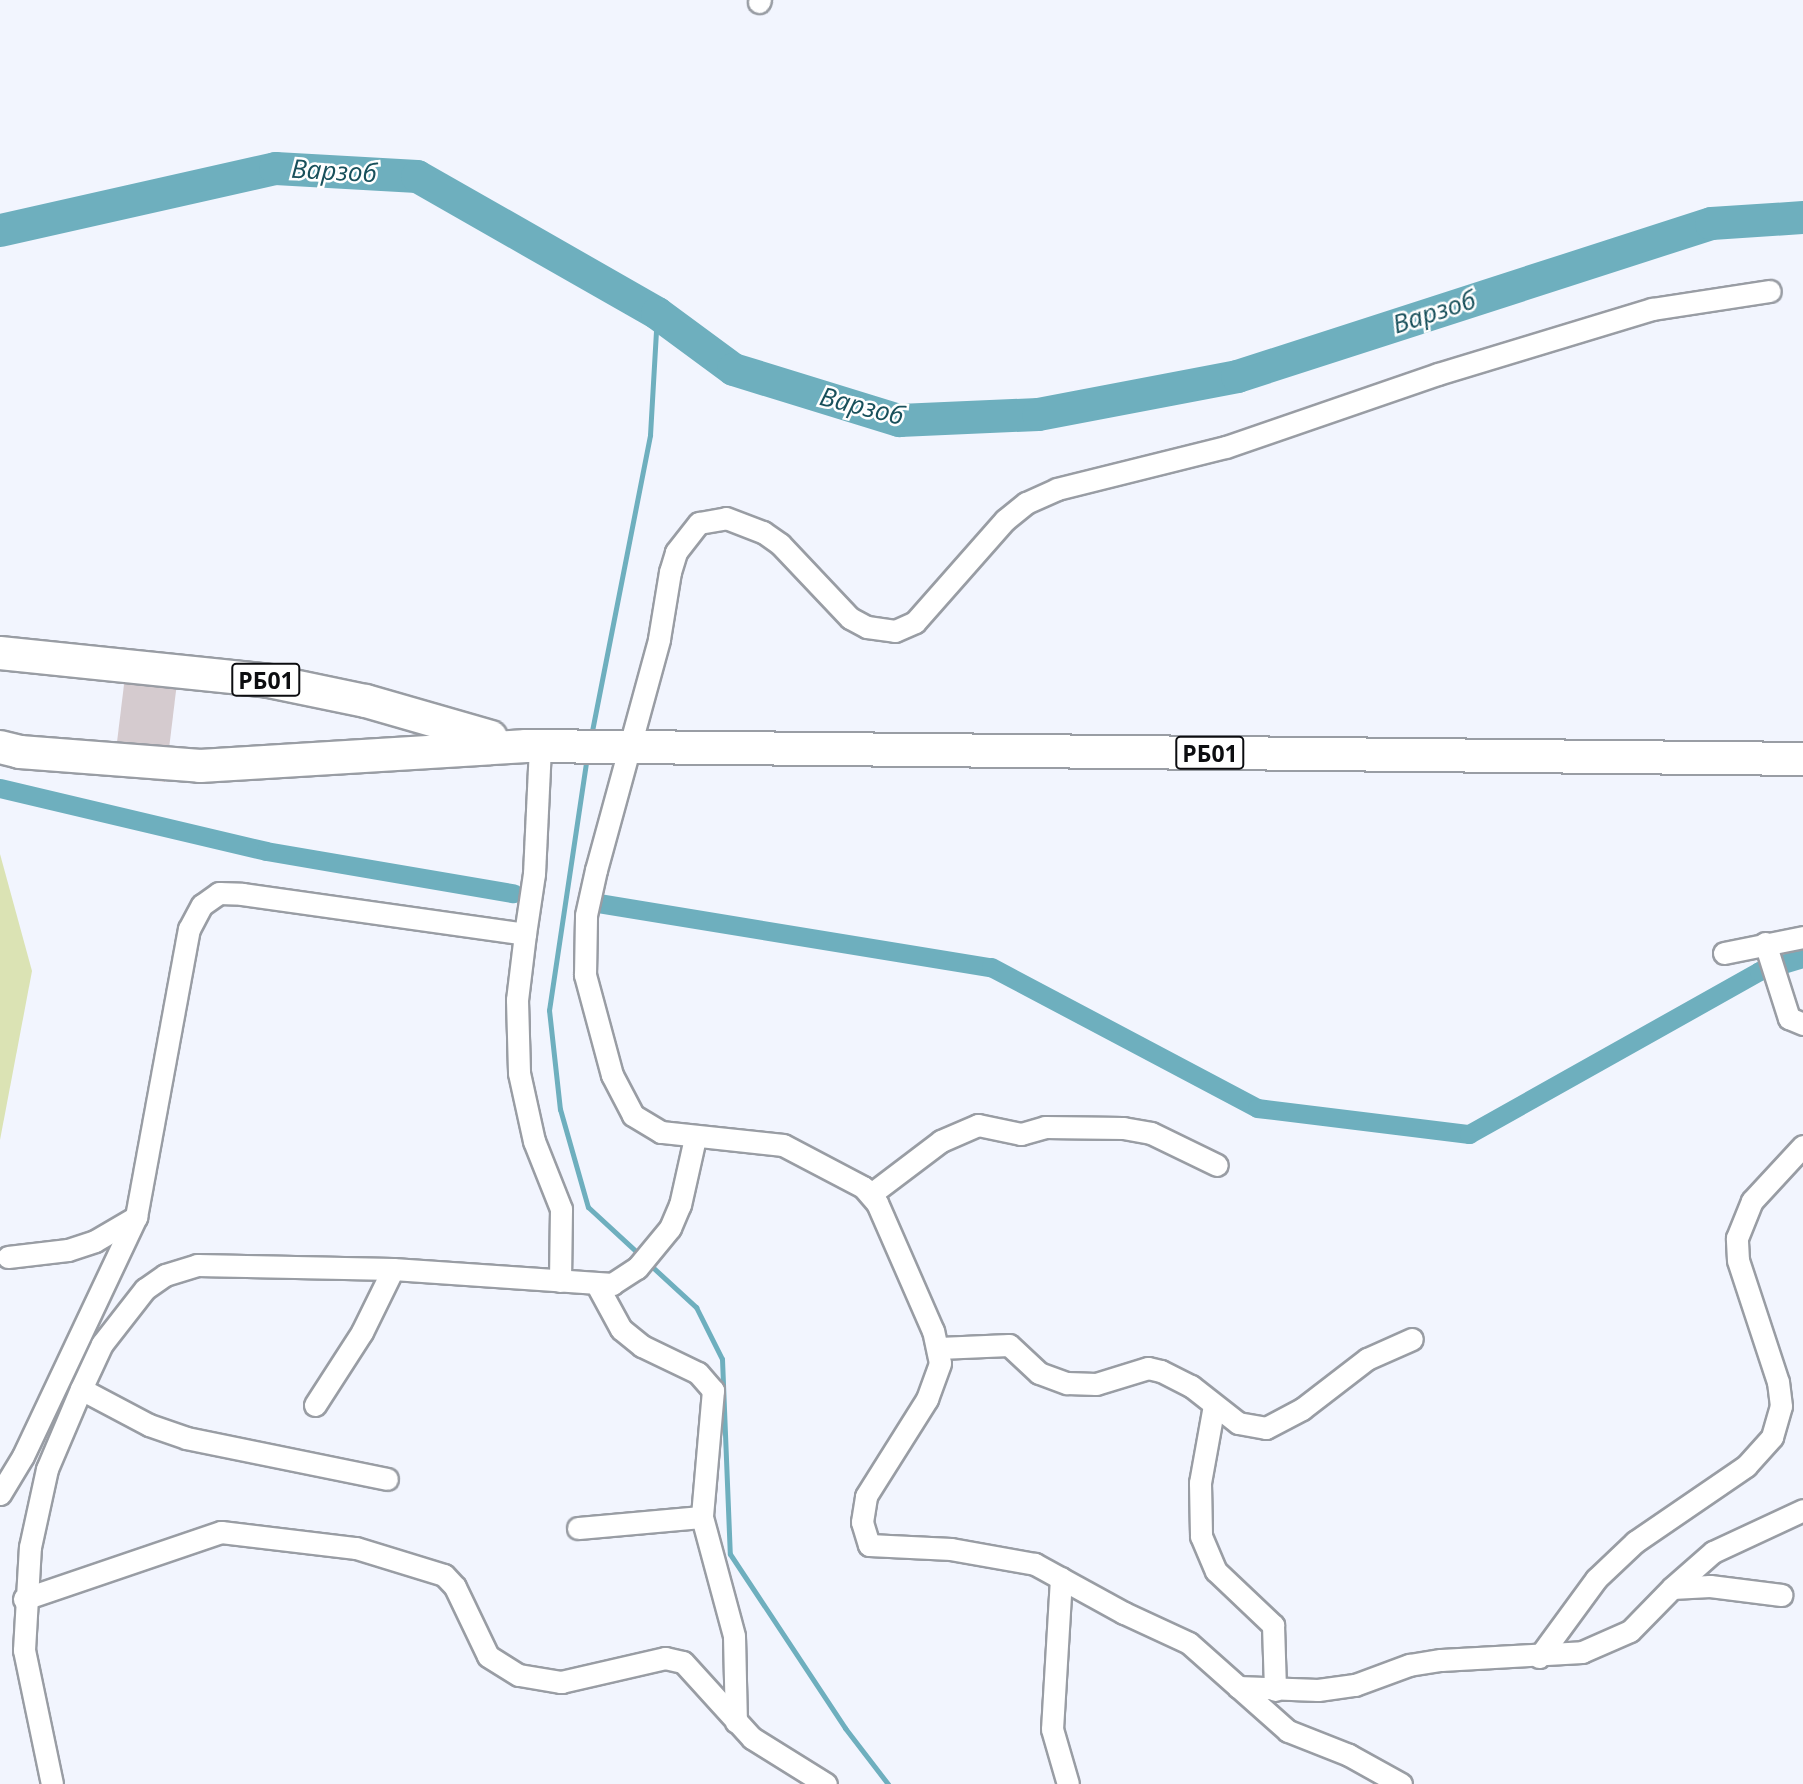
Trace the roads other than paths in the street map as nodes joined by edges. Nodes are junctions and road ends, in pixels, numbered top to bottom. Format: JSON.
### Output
{"nodes":[{"id":1,"x":1770,"y":291,"type":"dead end"},
{"id":2,"x":0,"y":653,"type":"edge"},
{"id":3,"x":0,"y":747,"type":"edge"},
{"id":4,"x":541,"y":747,"type":"junction"},
{"id":5,"x":623,"y":748,"type":"junction"},
{"id":6,"x":1803,"y":760,"type":"edge"},
{"id":7,"x":525,"y":934,"type":"junction"},
{"id":8,"x":1803,"y":937,"type":"edge"},
{"id":9,"x":1766,"y":947,"type":"junction"},
{"id":10,"x":1724,"y":953,"type":"dead end"},
{"id":11,"x":1803,"y":1024,"type":"edge"},
{"id":12,"x":695,"y":1138,"type":"junction"},
{"id":13,"x":1803,"y":1146,"type":"edge"},
{"id":14,"x":1217,"y":1165,"type":"dead end"},
{"id":15,"x":872,"y":1194,"type":"junction"},
{"id":16,"x":136,"y":1217,"type":"junction"},
{"id":17,"x":8,"y":1257,"type":"dead end"},
{"id":18,"x":393,"y":1269,"type":"junction"},
{"id":19,"x":560,"y":1281,"type":"junction"},
{"id":20,"x":597,"y":1285,"type":"junction"},
{"id":21,"x":1412,"y":1339,"type":"dead end"},
{"id":22,"x":939,"y":1348,"type":"junction"},
{"id":23,"x":81,"y":1389,"type":"junction"},
{"id":24,"x":315,"y":1405,"type":"dead end"},
{"id":25,"x":1214,"y":1405,"type":"junction"},
{"id":26,"x":23,"y":1456,"type":"junction"},
{"id":27,"x":47,"y":1469,"type":"junction"},
{"id":28,"x":387,"y":1479,"type":"dead end"},
{"id":29,"x":0,"y":1494,"type":"edge"},
{"id":30,"x":1803,"y":1510,"type":"edge"},
{"id":31,"x":702,"y":1517,"type":"junction"},
{"id":32,"x":578,"y":1528,"type":"dead end"},
{"id":33,"x":1061,"y":1578,"type":"junction"},
{"id":34,"x":1672,"y":1588,"type":"junction"},
{"id":35,"x":1781,"y":1595,"type":"dead end"},
{"id":36,"x":24,"y":1599,"type":"junction"},
{"id":37,"x":1539,"y":1657,"type":"junction"},
{"id":38,"x":1238,"y":1687,"type":"junction"},
{"id":39,"x":1275,"y":1690,"type":"junction"},
{"id":40,"x":736,"y":1722,"type":"junction"},
{"id":41,"x":52,"y":1784,"type":"edge"},
{"id":42,"x":826,"y":1784,"type":"edge"},
{"id":43,"x":1068,"y":1784,"type":"edge"},
{"id":44,"x":1401,"y":1784,"type":"edge"}],
"edges":[{"from":1,"to":5,"type":"street"},
{"from":2,"to":4,"type":"highway","number":"РБ01"},
{"from":3,"to":4,"type":"highway","number":"РБ01"},
{"from":4,"to":5,"type":"highway","number":"РБ01"},
{"from":4,"to":7,"type":"street"},
{"from":5,"to":6,"type":"highway","number":"РБ01"},
{"from":5,"to":12,"type":"street"},
{"from":7,"to":16,"type":"street"},
{"from":7,"to":19,"type":"street"},
{"from":8,"to":9,"type":"street"},
{"from":9,"to":10,"type":"street"},
{"from":9,"to":11,"type":"street"},
{"from":12,"to":15,"type":"street"},
{"from":12,"to":20,"type":"street"},
{"from":13,"to":37,"type":"street"},
{"from":14,"to":15,"type":"street"},
{"from":15,"to":22,"type":"street"},
{"from":16,"to":17,"type":"street"},
{"from":16,"to":26,"type":"street"},
{"from":18,"to":19,"type":"street"},
{"from":18,"to":23,"type":"street"},
{"from":18,"to":24,"type":"street"},
{"from":19,"to":20,"type":"street"},
{"from":20,"to":31,"type":"street"},
{"from":21,"to":25,"type":"street"},
{"from":22,"to":25,"type":"street"},
{"from":22,"to":33,"type":"street"},
{"from":23,"to":27,"type":"street"},
{"from":23,"to":28,"type":"street"},
{"from":25,"to":39,"type":"street"},
{"from":26,"to":27,"type":"street"},
{"from":26,"to":29,"type":"street"},
{"from":27,"to":36,"type":"street"},
{"from":30,"to":34,"type":"street"},
{"from":31,"to":32,"type":"street"},
{"from":31,"to":40,"type":"street"},
{"from":33,"to":38,"type":"street"},
{"from":33,"to":43,"type":"street"},
{"from":34,"to":35,"type":"street"},
{"from":34,"to":37,"type":"street"},
{"from":36,"to":40,"type":"street"},
{"from":36,"to":41,"type":"street"},
{"from":37,"to":39,"type":"street"},
{"from":38,"to":39,"type":"street"},
{"from":38,"to":44,"type":"street"},
{"from":40,"to":42,"type":"street"}]}
